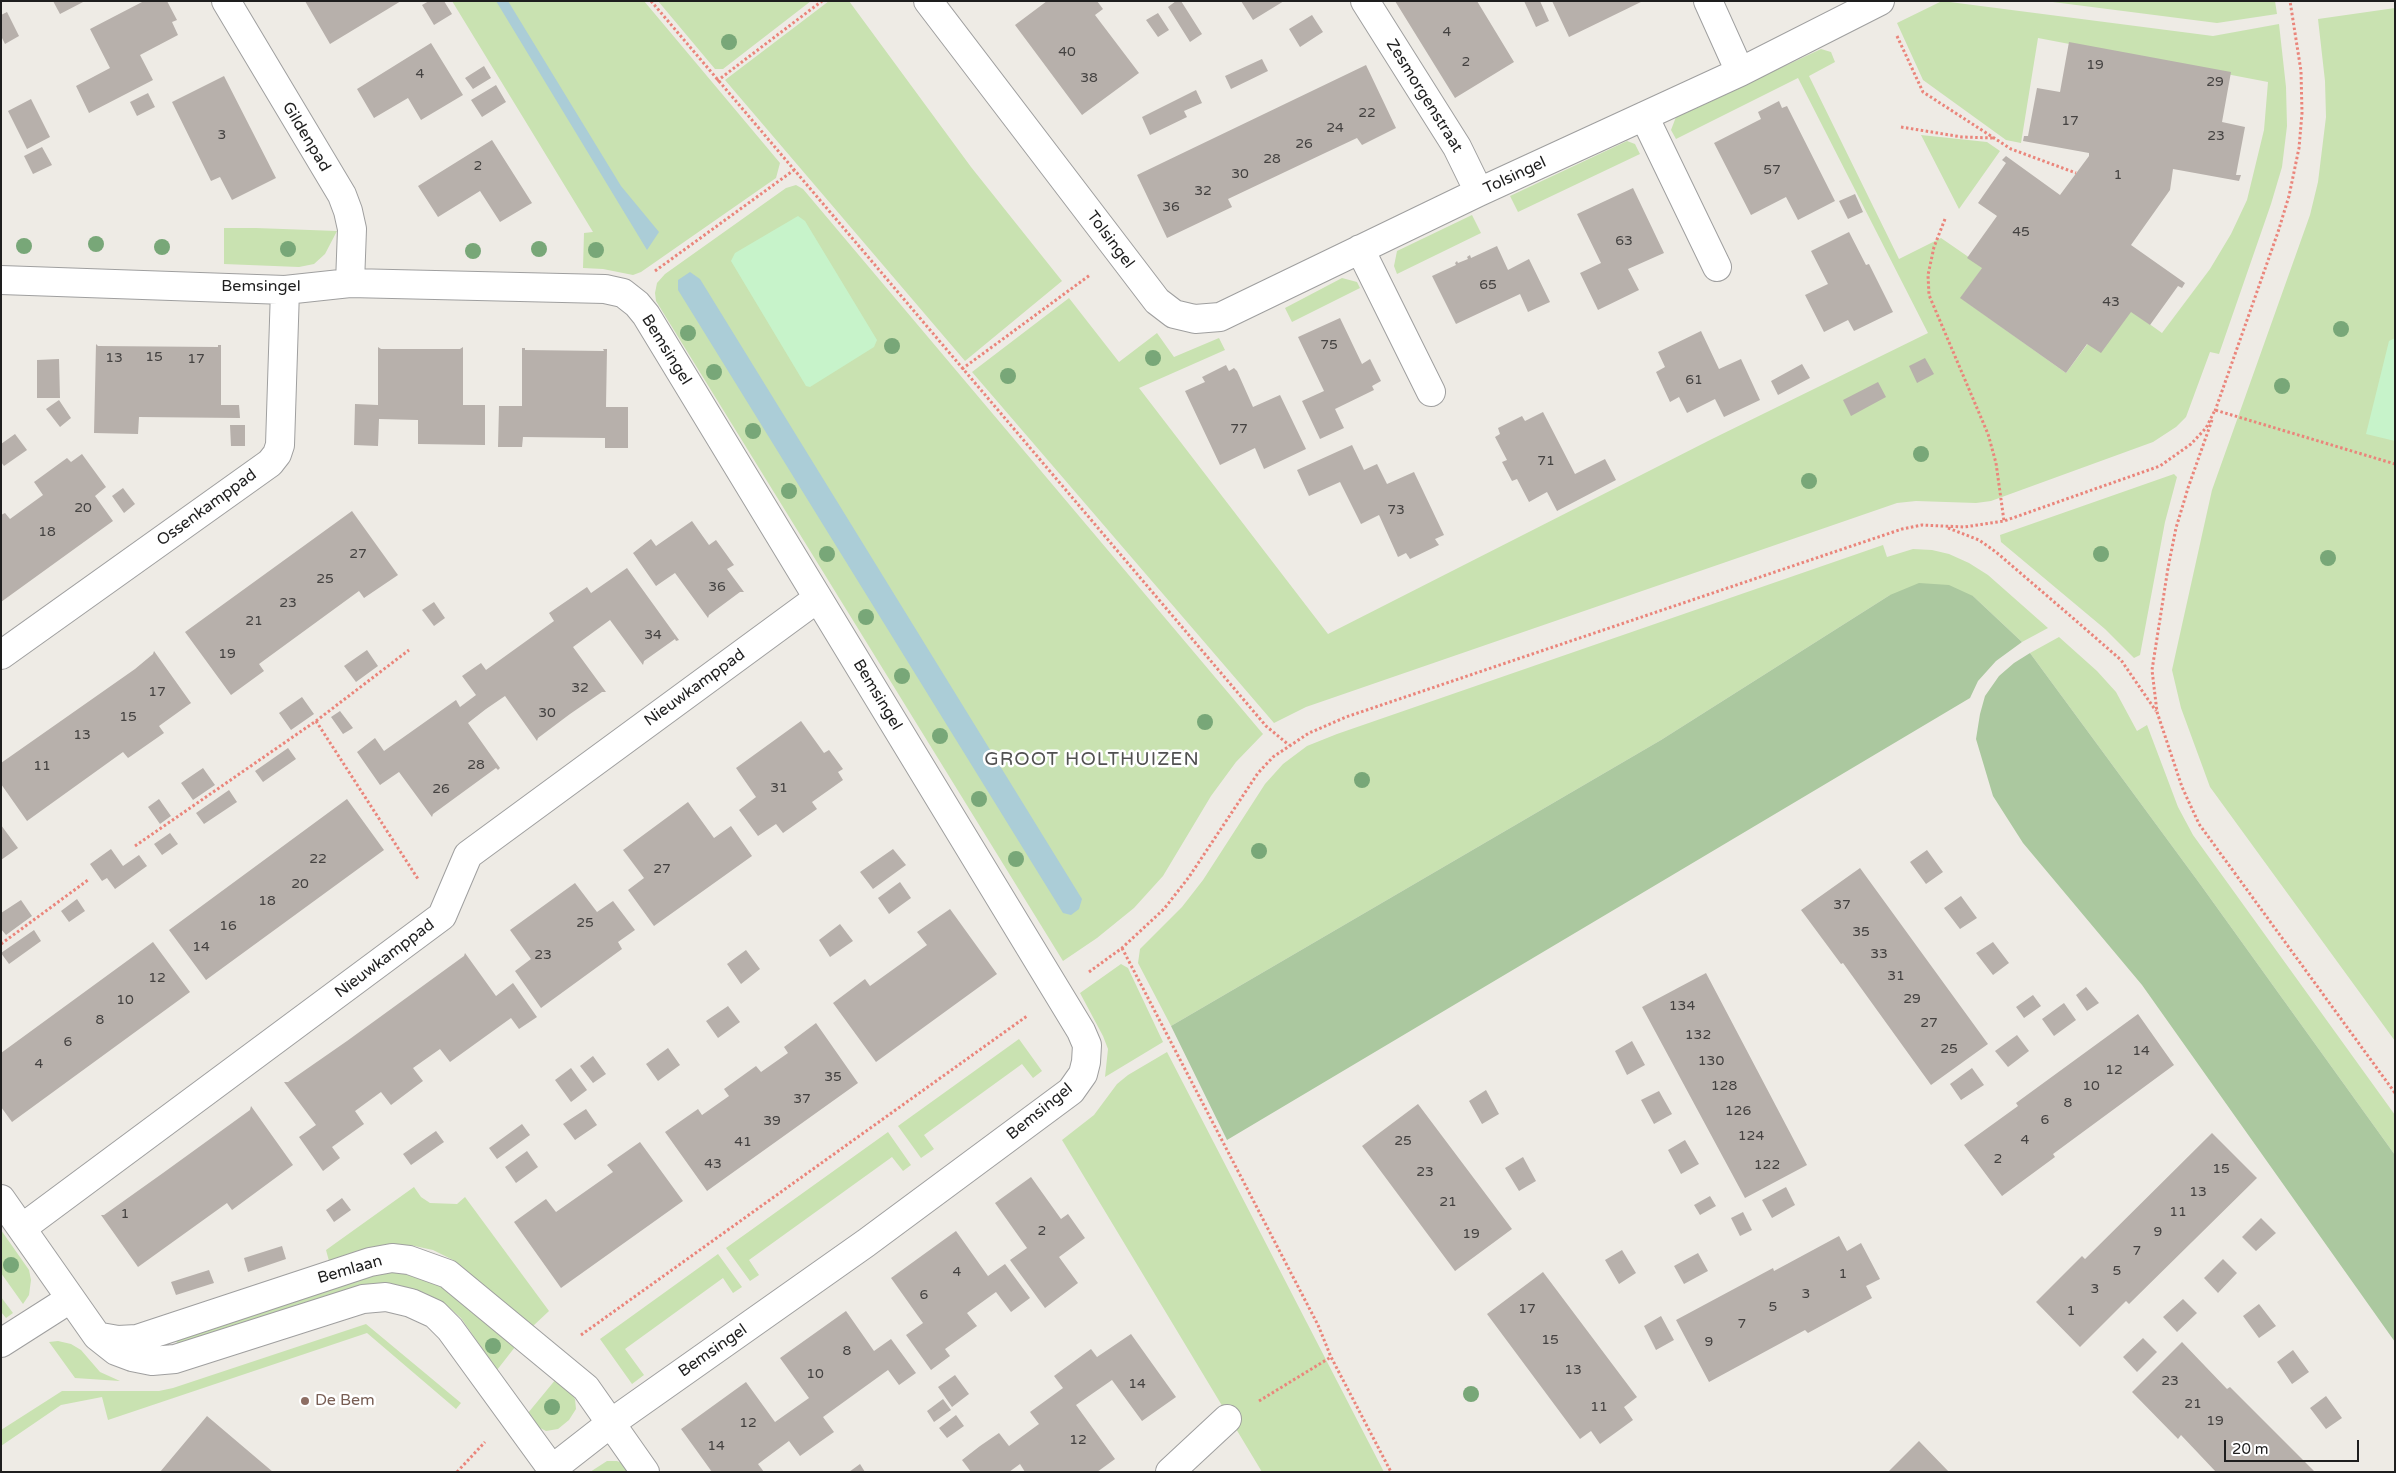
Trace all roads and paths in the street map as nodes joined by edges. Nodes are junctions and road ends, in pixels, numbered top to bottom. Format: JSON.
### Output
{"nodes":[{"id":1,"x":226,"y":1,"type":"edge"},
{"id":2,"x":651,"y":1,"type":"edge"},
{"id":3,"x":822,"y":1,"type":"edge"},
{"id":4,"x":928,"y":1,"type":"edge"},
{"id":5,"x":1365,"y":1,"type":"edge"},
{"id":6,"x":1708,"y":1,"type":"edge"},
{"id":7,"x":1880,"y":1,"type":"edge"},
{"id":8,"x":2290,"y":1,"type":"edge"},
{"id":9,"x":1896,"y":34,"type":"dead end"},
{"id":10,"x":1740,"y":72,"type":"junction"},
{"id":11,"x":718,"y":81,"type":"junction"},
{"id":12,"x":1644,"y":116,"type":"junction"},
{"id":13,"x":1901,"y":128,"type":"dead end"},
{"id":14,"x":1993,"y":138,"type":"junction"},
{"id":15,"x":794,"y":170,"type":"junction"},
{"id":16,"x":2076,"y":174,"type":"dead end"},
{"id":17,"x":1479,"y":192,"type":"junction"},
{"id":18,"x":1945,"y":219,"type":"dead end"},
{"id":19,"x":1360,"y":249,"type":"junction"},
{"id":20,"x":1120,"y":253,"type":"junction"},
{"id":21,"x":1717,"y":267,"type":"dead end"},
{"id":22,"x":1,"y":280,"type":"edge"},
{"id":23,"x":350,"y":283,"type":"junction"},
{"id":24,"x":286,"y":290,"type":"junction"},
{"id":25,"x":624,"y":293,"type":"junction"},
{"id":26,"x":962,"y":369,"type":"junction"},
{"id":27,"x":1431,"y":392,"type":"dead end"},
{"id":28,"x":2215,"y":410,"type":"junction"},
{"id":29,"x":2395,"y":464,"type":"edge"},
{"id":30,"x":2004,"y":521,"type":"junction"},
{"id":31,"x":1942,"y":526,"type":"junction"},
{"id":32,"x":818,"y":598,"type":"junction"},
{"id":33,"x":409,"y":650,"type":"dead end"},
{"id":34,"x":1,"y":655,"type":"edge"},
{"id":35,"x":2156,"y":712,"type":"junction"},
{"id":36,"x":316,"y":721,"type":"junction"},
{"id":37,"x":1289,"y":745,"type":"junction"},
{"id":38,"x":135,"y":846,"type":"dead end"},
{"id":39,"x":88,"y":880,"type":"dead end"},
{"id":40,"x":442,"y":916,"type":"junction"},
{"id":41,"x":1,"y":944,"type":"edge"},
{"id":42,"x":1122,"y":948,"type":"junction"},
{"id":43,"x":1058,"y":993,"type":"junction"},
{"id":44,"x":2395,"y":1093,"type":"edge"},
{"id":45,"x":1,"y":1199,"type":"edge"},
{"id":46,"x":22,"y":1228,"type":"junction"},
{"id":47,"x":70,"y":1299,"type":"junction"},
{"id":48,"x":98,"y":1336,"type":"junction"},
{"id":49,"x":1,"y":1343,"type":"edge"},
{"id":50,"x":1331,"y":1358,"type":"junction"},
{"id":51,"x":556,"y":1363,"type":"junction"},
{"id":52,"x":1227,"y":1420,"type":"joint"},
{"id":53,"x":611,"y":1423,"type":"junction"},
{"id":54,"x":553,"y":1471,"type":"edge"},
{"id":55,"x":645,"y":1472,"type":"edge"},
{"id":56,"x":1170,"y":1472,"type":"edge"},
{"id":57,"x":1391,"y":1472,"type":"edge"}],
"edges":[{"from":1,"to":23,"type":"street","name":"Gildenpad"},
{"from":2,"to":11,"type":"path"},
{"from":3,"to":11,"type":"path"},
{"from":4,"to":20,"type":"street","name":"Tolsingel"},
{"from":5,"to":17,"type":"street","name":"Zesmorgenstraat"},
{"from":6,"to":10,"type":"street"},
{"from":7,"to":10,"type":"street","name":"Tolsingel"},
{"from":8,"to":28,"type":"path"},
{"from":9,"to":14,"type":"path"},
{"from":10,"to":12,"type":"street","name":"Tolsingel"},
{"from":11,"to":15,"type":"path"},
{"from":12,"to":17,"type":"street","name":"Tolsingel"},
{"from":12,"to":21,"type":"street"},
{"from":13,"to":14,"type":"path"},
{"from":14,"to":16,"type":"path"},
{"from":15,"to":25,"type":"path"},
{"from":15,"to":26,"type":"path"},
{"from":17,"to":19,"type":"street","name":"Tolsingel"},
{"from":18,"to":30,"type":"path"},
{"from":19,"to":20,"type":"street","name":"Tolsingel"},
{"from":19,"to":27,"type":"street"},
{"from":20,"to":26,"type":"path"},
{"from":22,"to":24,"type":"street","name":"Bemsingel"},
{"from":23,"to":24,"type":"street","name":"Bemsingel"},
{"from":23,"to":25,"type":"street","name":"Bemsingel"},
{"from":24,"to":34,"type":"street","name":"Ossenkamppad"},
{"from":25,"to":32,"type":"street","name":"Bemsingel"},
{"from":26,"to":37,"type":"path"},
{"from":28,"to":29,"type":"path"},
{"from":28,"to":30,"type":"path"},
{"from":28,"to":35,"type":"path"},
{"from":30,"to":31,"type":"path"},
{"from":31,"to":35,"type":"path"},
{"from":31,"to":37,"type":"path"},
{"from":32,"to":40,"type":"street","name":"Nieuwkamppad"},
{"from":32,"to":43,"type":"street","name":"Bemsingel"},
{"from":33,"to":36,"type":"path"},
{"from":35,"to":44,"type":"path"},
{"from":36,"to":38,"type":"path"},
{"from":36,"to":40,"type":"path"},
{"from":37,"to":42,"type":"path"},
{"from":39,"to":41,"type":"path"},
{"from":40,"to":46,"type":"street","name":"Nieuwkamppad"},
{"from":42,"to":43,"type":"path"},
{"from":42,"to":50,"type":"path"},
{"from":43,"to":51,"type":"path"},
{"from":43,"to":53,"type":"street","name":"Bemsingel"},
{"from":45,"to":46,"type":"street"},
{"from":46,"to":47,"type":"street","name":"Bemlaan"},
{"from":47,"to":48,"type":"street","name":"Bemlaan"},
{"from":47,"to":49,"type":"street"},
{"from":48,"to":51,"type":"street","name":"Bemlaan"},
{"from":48,"to":54,"type":"street","name":"Bemlaan"},
{"from":50,"to":52,"type":"path"},
{"from":50,"to":57,"type":"path"},
{"from":51,"to":53,"type":"street","name":"Bemlaan"},
{"from":52,"to":56,"type":"street"},
{"from":53,"to":54,"type":"street","name":"Bemsingel"},
{"from":53,"to":55,"type":"street","name":"Bemlaan"}]}
